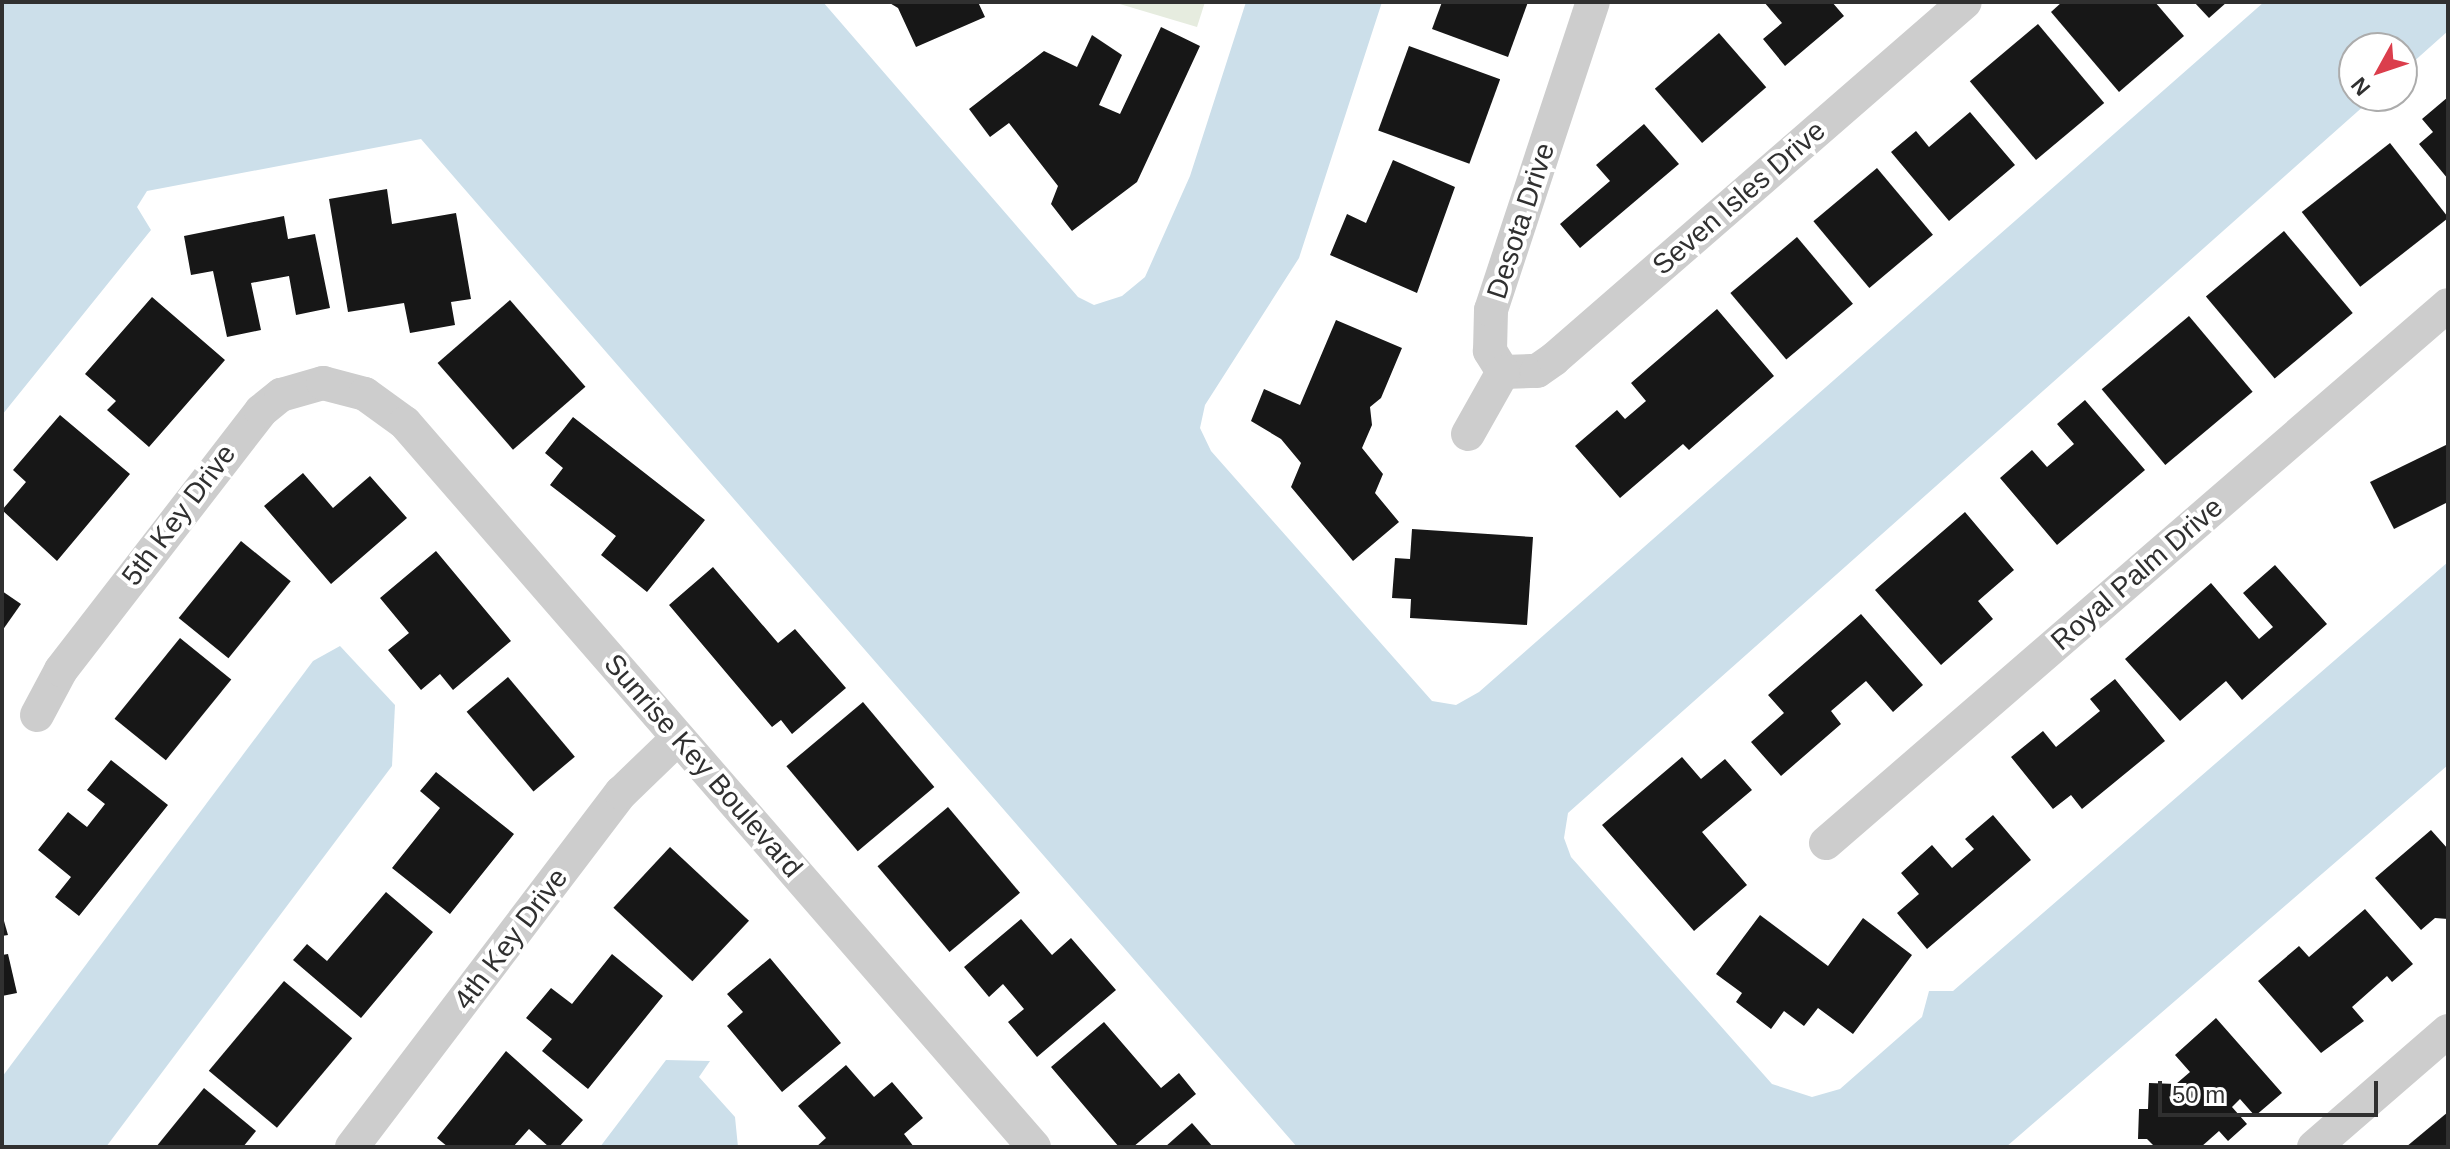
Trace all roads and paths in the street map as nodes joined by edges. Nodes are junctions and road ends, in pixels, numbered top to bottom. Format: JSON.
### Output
{"nodes":[{"id":1,"x":1593,"y":2,"type":"edge"},
{"id":2,"x":1965,"y":2,"type":"edge"},
{"id":3,"x":2448,"y":305,"type":"edge"},
{"id":4,"x":1503,"y":372,"type":"junction"},
{"id":5,"x":365,"y":394,"type":"joint"},
{"id":6,"x":1468,"y":434,"type":"dead end"},
{"id":7,"x":37,"y":715,"type":"dead end"},
{"id":8,"x":678,"y":738,"type":"junction"},
{"id":9,"x":1826,"y":843,"type":"dead end"},
{"id":10,"x":2448,"y":1031,"type":"edge"},
{"id":11,"x":1026,"y":1144,"type":"edge"},
{"id":12,"x":352,"y":1147,"type":"edge"},
{"id":13,"x":2314,"y":1147,"type":"edge"}],
"edges":[{"from":1,"to":4,"type":"street","name":"Desota Drive"},
{"from":2,"to":4,"type":"street","name":"Seven Isles Drive"},
{"from":3,"to":9,"type":"street","name":"Royal Palm Drive"},
{"from":4,"to":6,"type":"street"},
{"from":5,"to":7,"type":"street","name":"5th Key Drive"},
{"from":5,"to":8,"type":"street","name":"Sunrise Key Boulevard"},
{"from":8,"to":11,"type":"street","name":"Sunrise Key Boulevard"},
{"from":8,"to":12,"type":"street","name":"4th Key Drive"},
{"from":10,"to":13,"type":"street"}]}
